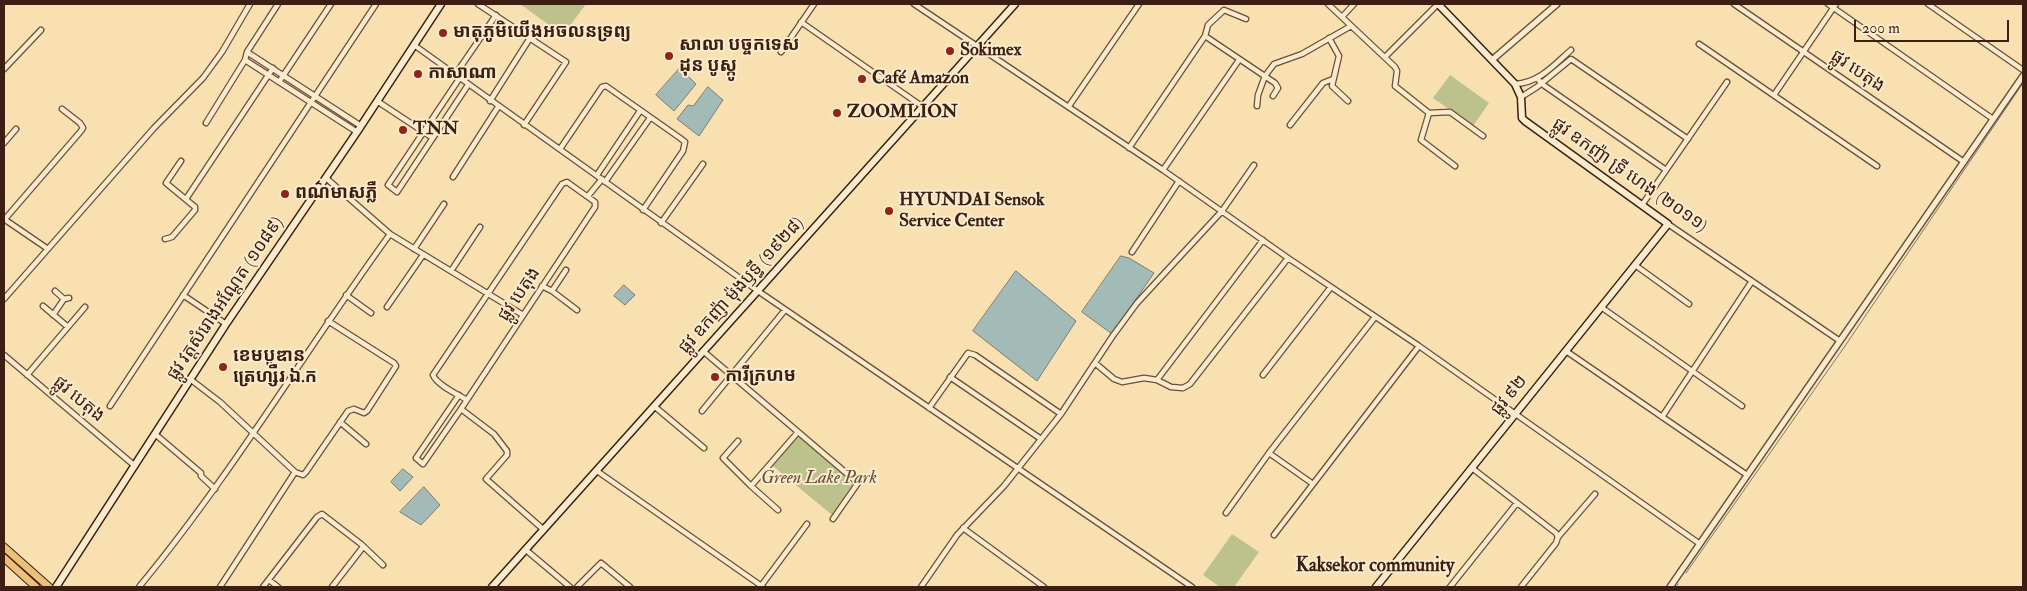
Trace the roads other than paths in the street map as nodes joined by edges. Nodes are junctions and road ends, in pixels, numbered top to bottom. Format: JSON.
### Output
{"nodes":[{"id":1,"x":250,"y":4,"type":"edge"},
{"id":2,"x":278,"y":4,"type":"edge"},
{"id":3,"x":330,"y":4,"type":"edge"},
{"id":4,"x":376,"y":4,"type":"edge"},
{"id":5,"x":441,"y":4,"type":"edge"},
{"id":6,"x":478,"y":4,"type":"edge"},
{"id":7,"x":814,"y":4,"type":"edge"},
{"id":8,"x":914,"y":4,"type":"edge"},
{"id":9,"x":1015,"y":4,"type":"edge"},
{"id":10,"x":1139,"y":4,"type":"edge"},
{"id":11,"x":1328,"y":4,"type":"edge"},
{"id":12,"x":1354,"y":4,"type":"edge"},
{"id":13,"x":1438,"y":4,"type":"edge"},
{"id":14,"x":1557,"y":4,"type":"edge"},
{"id":15,"x":1734,"y":4,"type":"edge"},
{"id":16,"x":1828,"y":4,"type":"edge"},
{"id":17,"x":1928,"y":4,"type":"edge"},
{"id":18,"x":1834,"y":6,"type":"edge"},
{"id":19,"x":496,"y":15,"type":"junction"},
{"id":20,"x":1342,"y":16,"type":"junction"},
{"id":21,"x":1246,"y":19,"type":"dead end"},
{"id":22,"x":800,"y":22,"type":"junction"},
{"id":23,"x":1351,"y":26,"type":"junction"},
{"id":24,"x":41,"y":30,"type":"dead end"},
{"id":25,"x":1205,"y":36,"type":"junction"},
{"id":26,"x":530,"y":38,"type":"junction"},
{"id":27,"x":1329,"y":38,"type":"junction"},
{"id":28,"x":1700,"y":44,"type":"dead end"},
{"id":29,"x":414,"y":45,"type":"junction"},
{"id":30,"x":977,"y":46,"type":"junction"},
{"id":31,"x":1571,"y":50,"type":"dead end"},
{"id":32,"x":247,"y":52,"type":"junction"},
{"id":33,"x":781,"y":52,"type":"dead end"},
{"id":34,"x":1803,"y":52,"type":"junction"},
{"id":35,"x":1385,"y":57,"type":"junction"},
{"id":36,"x":245,"y":60,"type":"junction"},
{"id":37,"x":1239,"y":60,"type":"junction"},
{"id":38,"x":1492,"y":60,"type":"junction"},
{"id":39,"x":273,"y":68,"type":"junction"},
{"id":40,"x":4,"y":69,"type":"edge"},
{"id":41,"x":2023,"y":70,"type":"edge"},
{"id":42,"x":269,"y":75,"type":"junction"},
{"id":43,"x":283,"y":75,"type":"junction"},
{"id":44,"x":1265,"y":76,"type":"junction"},
{"id":45,"x":2023,"y":76,"type":"edge"},
{"id":46,"x":457,"y":77,"type":"junction"},
{"id":47,"x":1333,"y":79,"type":"junction"},
{"id":48,"x":1538,"y":79,"type":"junction"},
{"id":49,"x":279,"y":82,"type":"junction"},
{"id":50,"x":1727,"y":82,"type":"dead end"},
{"id":51,"x":1515,"y":84,"type":"junction"},
{"id":52,"x":1542,"y":84,"type":"junction"},
{"id":53,"x":468,"y":85,"type":"junction"},
{"id":54,"x":1774,"y":95,"type":"junction"},
{"id":55,"x":315,"y":96,"type":"junction"},
{"id":56,"x":1273,"y":96,"type":"dead end"},
{"id":57,"x":1521,"y":98,"type":"junction"},
{"id":58,"x":490,"y":100,"type":"junction"},
{"id":59,"x":378,"y":101,"type":"junction"},
{"id":60,"x":1348,"y":101,"type":"dead end"},
{"id":61,"x":311,"y":102,"type":"junction"},
{"id":62,"x":1069,"y":106,"type":"junction"},
{"id":63,"x":1257,"y":106,"type":"dead end"},
{"id":64,"x":498,"y":107,"type":"junction"},
{"id":65,"x":922,"y":107,"type":"junction"},
{"id":66,"x":62,"y":109,"type":"dead end"},
{"id":67,"x":640,"y":111,"type":"junction"},
{"id":68,"x":1429,"y":113,"type":"junction"},
{"id":69,"x":650,"y":118,"type":"junction"},
{"id":70,"x":1993,"y":120,"type":"junction"},
{"id":71,"x":206,"y":123,"type":"dead end"},
{"id":72,"x":524,"y":125,"type":"junction"},
{"id":73,"x":1290,"y":125,"type":"dead end"},
{"id":74,"x":16,"y":129,"type":"dead end"},
{"id":75,"x":359,"y":129,"type":"junction"},
{"id":76,"x":424,"y":132,"type":"junction"},
{"id":77,"x":1483,"y":136,"type":"dead end"},
{"id":78,"x":433,"y":138,"type":"junction"},
{"id":79,"x":1688,"y":139,"type":"junction"},
{"id":80,"x":4,"y":143,"type":"edge"},
{"id":81,"x":1129,"y":148,"type":"junction"},
{"id":82,"x":560,"y":149,"type":"junction"},
{"id":83,"x":181,"y":161,"type":"dead end"},
{"id":84,"x":1964,"y":162,"type":"junction"},
{"id":85,"x":703,"y":164,"type":"dead end"},
{"id":86,"x":1254,"y":166,"type":"dead end"},
{"id":87,"x":1455,"y":166,"type":"dead end"},
{"id":88,"x":1877,"y":166,"type":"dead end"},
{"id":89,"x":1163,"y":170,"type":"junction"},
{"id":90,"x":1666,"y":170,"type":"junction"},
{"id":91,"x":597,"y":175,"type":"junction"},
{"id":92,"x":453,"y":177,"type":"dead end"},
{"id":93,"x":326,"y":178,"type":"junction"},
{"id":94,"x":604,"y":180,"type":"junction"},
{"id":95,"x":1179,"y":181,"type":"junction"},
{"id":96,"x":588,"y":196,"type":"junction"},
{"id":97,"x":186,"y":199,"type":"junction"},
{"id":98,"x":444,"y":204,"type":"dead end"},
{"id":99,"x":1642,"y":205,"type":"junction"},
{"id":100,"x":643,"y":210,"type":"junction"},
{"id":101,"x":1222,"y":211,"type":"junction"},
{"id":102,"x":4,"y":219,"type":"edge"},
{"id":103,"x":661,"y":223,"type":"junction"},
{"id":104,"x":1668,"y":224,"type":"junction"},
{"id":105,"x":480,"y":227,"type":"dead end"},
{"id":106,"x":390,"y":234,"type":"junction"},
{"id":107,"x":165,"y":239,"type":"dead end"},
{"id":108,"x":1263,"y":240,"type":"junction"},
{"id":109,"x":48,"y":249,"type":"junction"},
{"id":110,"x":414,"y":249,"type":"junction"},
{"id":111,"x":1132,"y":252,"type":"dead end"},
{"id":112,"x":423,"y":255,"type":"junction"},
{"id":113,"x":1288,"y":258,"type":"junction"},
{"id":114,"x":1635,"y":265,"type":"junction"},
{"id":115,"x":566,"y":270,"type":"dead end"},
{"id":116,"x":451,"y":271,"type":"junction"},
{"id":117,"x":1752,"y":281,"type":"junction"},
{"id":118,"x":542,"y":286,"type":"junction"},
{"id":119,"x":1331,"y":287,"type":"junction"},
{"id":120,"x":55,"y":291,"type":"dead end"},
{"id":121,"x":552,"y":291,"type":"junction"},
{"id":122,"x":758,"y":291,"type":"junction"},
{"id":123,"x":488,"y":292,"type":"junction"},
{"id":124,"x":183,"y":295,"type":"junction"},
{"id":125,"x":346,"y":295,"type":"junction"},
{"id":126,"x":4,"y":299,"type":"edge"},
{"id":127,"x":1689,"y":304,"type":"dead end"},
{"id":128,"x":43,"y":306,"type":"dead end"},
{"id":129,"x":85,"y":307,"type":"dead end"},
{"id":130,"x":387,"y":307,"type":"dead end"},
{"id":131,"x":1601,"y":307,"type":"junction"},
{"id":132,"x":577,"y":310,"type":"dead end"},
{"id":133,"x":785,"y":310,"type":"junction"},
{"id":134,"x":371,"y":313,"type":"dead end"},
{"id":135,"x":53,"y":314,"type":"junction"},
{"id":136,"x":523,"y":315,"type":"junction"},
{"id":137,"x":1375,"y":317,"type":"junction"},
{"id":138,"x":328,"y":321,"type":"junction"},
{"id":139,"x":226,"y":324,"type":"junction"},
{"id":140,"x":68,"y":327,"type":"junction"},
{"id":141,"x":1840,"y":341,"type":"junction"},
{"id":142,"x":1419,"y":346,"type":"junction"},
{"id":143,"x":1566,"y":351,"type":"junction"},
{"id":144,"x":704,"y":352,"type":"junction"},
{"id":145,"x":4,"y":355,"type":"edge"},
{"id":146,"x":1095,"y":363,"type":"junction"},
{"id":147,"x":1691,"y":372,"type":"junction"},
{"id":148,"x":27,"y":375,"type":"junction"},
{"id":149,"x":732,"y":375,"type":"junction"},
{"id":150,"x":1264,"y":376,"type":"dead end"},
{"id":151,"x":950,"y":377,"type":"junction"},
{"id":152,"x":190,"y":379,"type":"junction"},
{"id":153,"x":1157,"y":380,"type":"junction"},
{"id":154,"x":459,"y":395,"type":"junction"},
{"id":155,"x":467,"y":400,"type":"junction"},
{"id":156,"x":110,"y":406,"type":"dead end"},
{"id":157,"x":654,"y":406,"type":"junction"},
{"id":158,"x":1742,"y":406,"type":"dead end"},
{"id":159,"x":929,"y":408,"type":"junction"},
{"id":160,"x":461,"y":409,"type":"junction"},
{"id":161,"x":702,"y":411,"type":"dead end"},
{"id":162,"x":1061,"y":414,"type":"junction"},
{"id":163,"x":1515,"y":414,"type":"junction"},
{"id":164,"x":1662,"y":417,"type":"junction"},
{"id":165,"x":340,"y":422,"type":"junction"},
{"id":166,"x":798,"y":432,"type":"junction"},
{"id":167,"x":155,"y":434,"type":"junction"},
{"id":168,"x":253,"y":434,"type":"junction"},
{"id":169,"x":1041,"y":439,"type":"junction"},
{"id":170,"x":738,"y":441,"type":"dead end"},
{"id":171,"x":366,"y":444,"type":"dead end"},
{"id":172,"x":704,"y":448,"type":"dead end"},
{"id":173,"x":1268,"y":452,"type":"junction"},
{"id":174,"x":134,"y":466,"type":"junction"},
{"id":175,"x":1472,"y":468,"type":"junction"},
{"id":176,"x":1017,"y":469,"type":"junction"},
{"id":177,"x":597,"y":470,"type":"junction"},
{"id":178,"x":295,"y":472,"type":"junction"},
{"id":179,"x":1747,"y":476,"type":"junction"},
{"id":180,"x":1313,"y":484,"type":"junction"},
{"id":181,"x":751,"y":486,"type":"junction"},
{"id":182,"x":215,"y":488,"type":"junction"},
{"id":183,"x":1595,"y":494,"type":"dead end"},
{"id":184,"x":1518,"y":504,"type":"junction"},
{"id":185,"x":778,"y":510,"type":"dead end"},
{"id":186,"x":1226,"y":513,"type":"dead end"},
{"id":187,"x":833,"y":519,"type":"dead end"},
{"id":188,"x":806,"y":524,"type":"dead end"},
{"id":189,"x":963,"y":528,"type":"junction"},
{"id":190,"x":544,"y":530,"type":"junction"},
{"id":191,"x":1274,"y":535,"type":"dead end"},
{"id":192,"x":1558,"y":537,"type":"junction"},
{"id":193,"x":1700,"y":544,"type":"junction"},
{"id":194,"x":4,"y":547,"type":"edge"},
{"id":195,"x":363,"y":547,"type":"junction"},
{"id":196,"x":526,"y":550,"type":"junction"},
{"id":197,"x":4,"y":558,"type":"edge"},
{"id":198,"x":383,"y":564,"type":"dead end"},
{"id":199,"x":269,"y":580,"type":"junction"},
{"id":200,"x":762,"y":586,"type":"edge"},
{"id":201,"x":36,"y":587,"type":"edge"},
{"id":202,"x":49,"y":587,"type":"edge"},
{"id":203,"x":56,"y":587,"type":"edge"},
{"id":204,"x":138,"y":587,"type":"edge"},
{"id":205,"x":220,"y":587,"type":"edge"},
{"id":206,"x":263,"y":587,"type":"edge"},
{"id":207,"x":278,"y":587,"type":"edge"},
{"id":208,"x":332,"y":587,"type":"edge"},
{"id":209,"x":492,"y":587,"type":"edge"},
{"id":210,"x":570,"y":587,"type":"edge"},
{"id":211,"x":577,"y":587,"type":"edge"},
{"id":212,"x":630,"y":587,"type":"edge"},
{"id":213,"x":920,"y":587,"type":"edge"},
{"id":214,"x":1044,"y":587,"type":"edge"},
{"id":215,"x":1192,"y":587,"type":"edge"},
{"id":216,"x":1378,"y":587,"type":"edge"},
{"id":217,"x":1450,"y":587,"type":"edge"},
{"id":218,"x":1521,"y":587,"type":"edge"},
{"id":219,"x":1670,"y":587,"type":"edge"}],
"edges":[{"from":1,"to":109,"type":"street"},
{"from":2,"to":32,"type":"street"},
{"from":3,"to":43,"type":"street"},
{"from":4,"to":55,"type":"street"},
{"from":5,"to":29,"type":"main road","name":"ផ្លូវ វត្តសំរោងអណ្ដែត (១០៨៩)"},
{"from":6,"to":19,"type":"street"},
{"from":7,"to":22,"type":"street"},
{"from":8,"to":30,"type":"street"},
{"from":9,"to":30,"type":"main road","name":"ផ្លូវ ឧកញ៉ា ម៉ុងឫទ្ធី (១៩២៨)"},
{"from":10,"to":62,"type":"street"},
{"from":11,"to":20,"type":"street"},
{"from":12,"to":20,"type":"street"},
{"from":13,"to":35,"type":"street"},
{"from":13,"to":38,"type":"main road","name":"ផ្លូវ ឧកញ៉ា ទ្រី ហេង (២០១១)"},
{"from":14,"to":38,"type":"street"},
{"from":15,"to":34,"type":"street","name":"ផ្លូវ បេតុង"},
{"from":16,"to":18,"type":"street"},
{"from":17,"to":41,"type":"street"},
{"from":18,"to":34,"type":"street"},
{"from":18,"to":70,"type":"street"},
{"from":19,"to":26,"type":"street"},
{"from":19,"to":46,"type":"street"},
{"from":20,"to":23,"type":"street"},
{"from":21,"to":25,"type":"street"},
{"from":22,"to":33,"type":"street"},
{"from":22,"to":65,"type":"street"},
{"from":23,"to":27,"type":"street"},
{"from":23,"to":35,"type":"street"},
{"from":24,"to":40,"type":"street"},
{"from":25,"to":37,"type":"street"},
{"from":25,"to":81,"type":"street"},
{"from":26,"to":58,"type":"street"},
{"from":26,"to":72,"type":"street"},
{"from":27,"to":44,"type":"street"},
{"from":27,"to":47,"type":"street"},
{"from":28,"to":54,"type":"street"},
{"from":29,"to":46,"type":"street"},
{"from":29,"to":59,"type":"main road","name":"ផ្លូវ វត្តសំរោងអណ្ដែត (១០៨៩)"},
{"from":30,"to":62,"type":"street"},
{"from":30,"to":65,"type":"main road","name":"ផ្លូវ ឧកញ៉ា ម៉ុងឫទ្ធី (១៩២៨)"},
{"from":31,"to":48,"type":"street"},
{"from":32,"to":36,"type":"street"},
{"from":32,"to":39,"type":"street"},
{"from":34,"to":54,"type":"street"},
{"from":34,"to":84,"type":"street","name":"ផ្លូវ បេតុង"},
{"from":35,"to":68,"type":"street"},
{"from":36,"to":42,"type":"street"},
{"from":36,"to":71,"type":"street"},
{"from":37,"to":44,"type":"street"},
{"from":37,"to":89,"type":"street"},
{"from":38,"to":51,"type":"main road","name":"ផ្លូវ ឧកញ៉ា ទ្រី ហេង (២០១១)"},
{"from":39,"to":42,"type":"street"},
{"from":39,"to":43,"type":"street"},
{"from":42,"to":49,"type":"street"},
{"from":42,"to":97,"type":"street"},
{"from":43,"to":49,"type":"street"},
{"from":43,"to":55,"type":"street"},
{"from":44,"to":56,"type":"street"},
{"from":44,"to":63,"type":"street"},
{"from":45,"to":70,"type":"street"},
{"from":46,"to":53,"type":"street"},
{"from":46,"to":76,"type":"street"},
{"from":47,"to":60,"type":"street"},
{"from":47,"to":73,"type":"street"},
{"from":48,"to":51,"type":"street"},
{"from":48,"to":52,"type":"street"},
{"from":49,"to":61,"type":"street"},
{"from":50,"to":79,"type":"street"},
{"from":51,"to":57,"type":"main road","name":"ផ្លូវ ឧកញ៉ា ទ្រី ហេង (២០១១)"},
{"from":52,"to":57,"type":"street"},
{"from":52,"to":79,"type":"street"},
{"from":52,"to":90,"type":"street"},
{"from":53,"to":58,"type":"street"},
{"from":53,"to":78,"type":"street"},
{"from":54,"to":88,"type":"street"},
{"from":55,"to":61,"type":"street"},
{"from":55,"to":75,"type":"street"},
{"from":57,"to":99,"type":"main road","name":"ផ្លូវ ឧកញ៉ា ទ្រី ហេង (២០១១)"},
{"from":58,"to":64,"type":"street"},
{"from":59,"to":75,"type":"main road","name":"ផ្លូវ វត្តសំរោងអណ្ដែត (១០៨៩)"},
{"from":59,"to":76,"type":"street"},
{"from":61,"to":75,"type":"street"},
{"from":61,"to":124,"type":"street"},
{"from":62,"to":81,"type":"street"},
{"from":64,"to":72,"type":"street"},
{"from":64,"to":92,"type":"street"},
{"from":65,"to":122,"type":"main road","name":"ផ្លូវ ឧកញ៉ា ម៉ុងឫទ្ធី (១៩២៨)"},
{"from":66,"to":102,"type":"street"},
{"from":67,"to":69,"type":"street"},
{"from":67,"to":82,"type":"street"},
{"from":67,"to":91,"type":"street"},
{"from":68,"to":77,"type":"street"},
{"from":68,"to":87,"type":"street"},
{"from":69,"to":94,"type":"street"},
{"from":69,"to":100,"type":"street"},
{"from":70,"to":84,"type":"street"},
{"from":72,"to":82,"type":"street"},
{"from":74,"to":80,"type":"street"},
{"from":75,"to":93,"type":"main road","name":"ផ្លូវ វត្តសំរោងអណ្ដែត (១០៨៩)"},
{"from":76,"to":78,"type":"street"},
{"from":76,"to":78,"type":"street"},
{"from":79,"to":90,"type":"street"},
{"from":81,"to":89,"type":"street"},
{"from":82,"to":91,"type":"street"},
{"from":83,"to":97,"type":"street"},
{"from":84,"to":141,"type":"street"},
{"from":85,"to":103,"type":"street"},
{"from":86,"to":101,"type":"street"},
{"from":89,"to":95,"type":"street"},
{"from":90,"to":99,"type":"street"},
{"from":91,"to":94,"type":"street"},
{"from":93,"to":106,"type":"street"},
{"from":93,"to":139,"type":"main road","name":"ផ្លូវ វត្តសំរោងអណ្ដែត (១០៨៩)"},
{"from":94,"to":96,"type":"street"},
{"from":94,"to":100,"type":"street"},
{"from":95,"to":101,"type":"street"},
{"from":95,"to":111,"type":"street"},
{"from":96,"to":118,"type":"street","name":"ផ្លូវ បេតុង"},
{"from":96,"to":123,"type":"street"},
{"from":97,"to":107,"type":"street"},
{"from":98,"to":110,"type":"street"},
{"from":99,"to":104,"type":"main road","name":"ផ្លូវ ឧកញ៉ា ទ្រី ហេង (២០១១)"},
{"from":100,"to":103,"type":"street"},
{"from":101,"to":108,"type":"street"},
{"from":101,"to":146,"type":"street"},
{"from":102,"to":109,"type":"street"},
{"from":103,"to":122,"type":"street"},
{"from":104,"to":114,"type":"main road","name":"ផ្លូវ ៩២"},
{"from":104,"to":117,"type":"street","name":"ផ្លូវ ឧកញ៉ា ទ្រី ហេង (២០១១)"},
{"from":105,"to":116,"type":"street"},
{"from":106,"to":110,"type":"street"},
{"from":106,"to":125,"type":"street"},
{"from":108,"to":113,"type":"street"},
{"from":108,"to":153,"type":"street"},
{"from":109,"to":126,"type":"street"},
{"from":110,"to":112,"type":"street"},
{"from":112,"to":116,"type":"street"},
{"from":112,"to":130,"type":"street"},
{"from":113,"to":119,"type":"street"},
{"from":113,"to":153,"type":"street"},
{"from":114,"to":127,"type":"street"},
{"from":114,"to":131,"type":"main road","name":"ផ្លូវ ៩២"},
{"from":115,"to":121,"type":"street"},
{"from":116,"to":123,"type":"street"},
{"from":117,"to":141,"type":"street","name":"ផ្លូវ ឧកញ៉ា ទ្រី ហេង (២០១១)"},
{"from":117,"to":147,"type":"street"},
{"from":118,"to":121,"type":"street"},
{"from":118,"to":136,"type":"street","name":"ផ្លូវ បេតុង"},
{"from":119,"to":137,"type":"street"},
{"from":119,"to":150,"type":"street"},
{"from":120,"to":135,"type":"street"},
{"from":121,"to":132,"type":"street"},
{"from":122,"to":133,"type":"street"},
{"from":122,"to":144,"type":"main road","name":"ផ្លូវ ឧកញ៉ា ម៉ុងឫទ្ធី (១៩២៨)"},
{"from":123,"to":136,"type":"street"},
{"from":123,"to":154,"type":"street"},
{"from":124,"to":139,"type":"street"},
{"from":124,"to":156,"type":"street"},
{"from":125,"to":134,"type":"street"},
{"from":125,"to":138,"type":"street"},
{"from":128,"to":135,"type":"street"},
{"from":129,"to":140,"type":"street"},
{"from":131,"to":143,"type":"main road","name":"ផ្លូវ ៩២"},
{"from":131,"to":147,"type":"street"},
{"from":133,"to":149,"type":"street"},
{"from":133,"to":159,"type":"street"},
{"from":135,"to":140,"type":"street"},
{"from":136,"to":155,"type":"street","name":"ផ្លូវ បេតុង"},
{"from":137,"to":142,"type":"street"},
{"from":137,"to":173,"type":"street"},
{"from":138,"to":165,"type":"street"},
{"from":138,"to":168,"type":"street"},
{"from":139,"to":152,"type":"main road","name":"ផ្លូវ វត្តសំរោងអណ្ដែត (១០៨៩)"},
{"from":140,"to":148,"type":"street"},
{"from":141,"to":179,"type":"street"},
{"from":142,"to":163,"type":"street"},
{"from":142,"to":180,"type":"street"},
{"from":143,"to":163,"type":"main road","name":"ផ្លូវ ៩២"},
{"from":143,"to":164,"type":"street"},
{"from":144,"to":149,"type":"street"},
{"from":144,"to":157,"type":"main road","name":"ផ្លូវ ឧកញ៉ា ម៉ុងឫទ្ធី (១៩២៨)"},
{"from":145,"to":148,"type":"street","name":"ផ្លូវ បេតុង"},
{"from":146,"to":153,"type":"street"},
{"from":146,"to":162,"type":"street"},
{"from":147,"to":158,"type":"street"},
{"from":147,"to":164,"type":"street"},
{"from":148,"to":174,"type":"street","name":"ផ្លូវ បេតុង"},
{"from":149,"to":161,"type":"street"},
{"from":149,"to":166,"type":"street"},
{"from":151,"to":159,"type":"street"},
{"from":151,"to":162,"type":"street"},
{"from":151,"to":169,"type":"street"},
{"from":152,"to":167,"type":"main road","name":"ផ្លូវ វត្តសំរោងអណ្ដែត (១០៨៩)"},
{"from":152,"to":168,"type":"street"},
{"from":154,"to":155,"type":"street"},
{"from":154,"to":160,"type":"street","name":"ផ្លូវ បេតុង"},
{"from":155,"to":160,"type":"street","name":"ផ្លូវ បេតុង"},
{"from":157,"to":172,"type":"street"},
{"from":157,"to":177,"type":"main road","name":"ផ្លូវ ឧកញ៉ា ម៉ុងឫទ្ធី (១៩២៨)"},
{"from":159,"to":176,"type":"street"},
{"from":160,"to":190,"type":"street"},
{"from":162,"to":169,"type":"street"},
{"from":163,"to":175,"type":"main road","name":"ផ្លូវ ៩២"},
{"from":163,"to":193,"type":"street"},
{"from":164,"to":179,"type":"street"},
{"from":165,"to":171,"type":"street"},
{"from":165,"to":178,"type":"street"},
{"from":166,"to":181,"type":"street"},
{"from":166,"to":187,"type":"street"},
{"from":167,"to":174,"type":"main road","name":"ផ្លូវ វត្តសំរោងអណ្ដែត (១០៨៩)"},
{"from":167,"to":182,"type":"street"},
{"from":168,"to":178,"type":"street"},
{"from":168,"to":182,"type":"street"},
{"from":169,"to":176,"type":"street"},
{"from":170,"to":181,"type":"street"},
{"from":173,"to":180,"type":"street"},
{"from":173,"to":186,"type":"street"},
{"from":174,"to":203,"type":"main road","name":"ផ្លូវ វត្តសំរោងអណ្ដែត (១០៨៩)"},
{"from":175,"to":184,"type":"street"},
{"from":175,"to":216,"type":"main road","name":"ផ្លូវ ៩២"},
{"from":176,"to":189,"type":"street"},
{"from":176,"to":215,"type":"street"},
{"from":177,"to":190,"type":"main road","name":"ផ្លូវ ឧកញ៉ា ម៉ុងឫទ្ធី (១៩២៨)"},
{"from":177,"to":200,"type":"street"},
{"from":178,"to":205,"type":"street"},
{"from":179,"to":193,"type":"street"},
{"from":180,"to":191,"type":"street"},
{"from":181,"to":185,"type":"street"},
{"from":182,"to":204,"type":"street"},
{"from":183,"to":192,"type":"street"},
{"from":184,"to":192,"type":"street"},
{"from":184,"to":217,"type":"street"},
{"from":188,"to":200,"type":"street"},
{"from":189,"to":213,"type":"street"},
{"from":189,"to":214,"type":"street"},
{"from":190,"to":196,"type":"main road","name":"ផ្លូវ ឧកញ៉ា ម៉ុងឫទ្ធី (១៩២៨)"},
{"from":192,"to":218,"type":"street"},
{"from":193,"to":219,"type":"street"},
{"from":194,"to":202,"type":"main road"},
{"from":195,"to":198,"type":"street"},
{"from":195,"to":199,"type":"street"},
{"from":195,"to":208,"type":"street"},
{"from":196,"to":209,"type":"main road","name":"ផ្លូវ ឧកញ៉ា ម៉ុងឫទ្ធី (១៩២៨)"},
{"from":196,"to":210,"type":"street"},
{"from":197,"to":201,"type":"main road"},
{"from":199,"to":206,"type":"street"},
{"from":199,"to":207,"type":"street"},
{"from":211,"to":212,"type":"street"}]}
